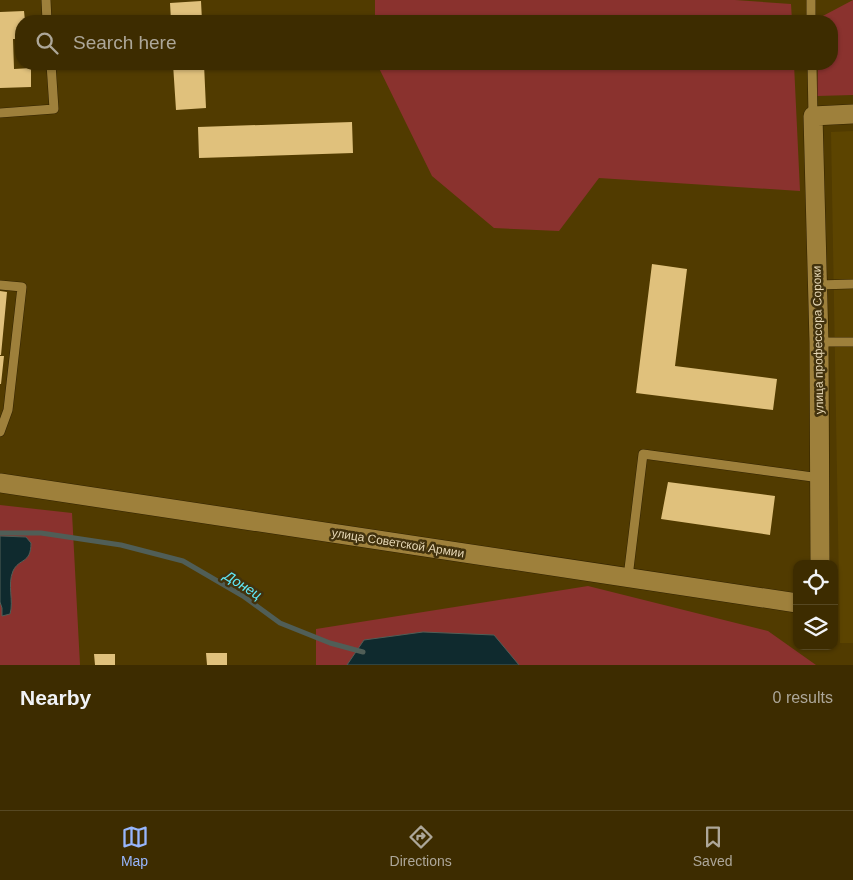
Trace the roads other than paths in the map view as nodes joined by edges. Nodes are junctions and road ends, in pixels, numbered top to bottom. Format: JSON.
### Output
{"nodes":[{"id":1,"x":46,"y":0,"type":"edge"},
{"id":2,"x":811,"y":0,"type":"edge"},
{"id":3,"x":47,"y":15,"type":"edge"},
{"id":4,"x":811,"y":15,"type":"edge"},
{"id":5,"x":51,"y":70,"type":"edge"},
{"id":6,"x":812,"y":70,"type":"edge"},
{"id":7,"x":0,"y":112,"type":"edge"},
{"id":8,"x":853,"y":114,"type":"edge"},
{"id":9,"x":813,"y":116,"type":"junction"},
{"id":10,"x":853,"y":284,"type":"edge"},
{"id":11,"x":0,"y":285,"type":"edge"},
{"id":12,"x":818,"y":285,"type":"junction"},
{"id":13,"x":819,"y":342,"type":"junction"},
{"id":14,"x":853,"y":342,"type":"edge"},
{"id":15,"x":0,"y":432,"type":"edge"},
{"id":16,"x":820,"y":478,"type":"junction"},
{"id":17,"x":0,"y":483,"type":"edge"},
{"id":18,"x":820,"y":560,"type":"edge"},
{"id":19,"x":628,"y":577,"type":"junction"},
{"id":20,"x":793,"y":602,"type":"edge"}],
"edges":[{"from":1,"to":3,"type":"lane"},
{"from":2,"to":4,"type":"lane"},
{"from":5,"to":7,"type":"lane"},
{"from":6,"to":9,"type":"lane"},
{"from":8,"to":9,"type":"street"},
{"from":9,"to":12,"type":"street","name":"улица профессора Сороки"},
{"from":10,"to":12,"type":"lane"},
{"from":11,"to":15,"type":"lane"},
{"from":12,"to":13,"type":"street","name":"улица профессора Сороки"},
{"from":13,"to":14,"type":"lane"},
{"from":13,"to":16,"type":"street","name":"улица профессора Сороки"},
{"from":16,"to":18,"type":"street","name":"улица профессора Сороки"},
{"from":16,"to":19,"type":"lane"},
{"from":17,"to":19,"type":"street","name":"улица Советской Армии"},
{"from":19,"to":20,"type":"street","name":"улица Советской Армии"}]}
